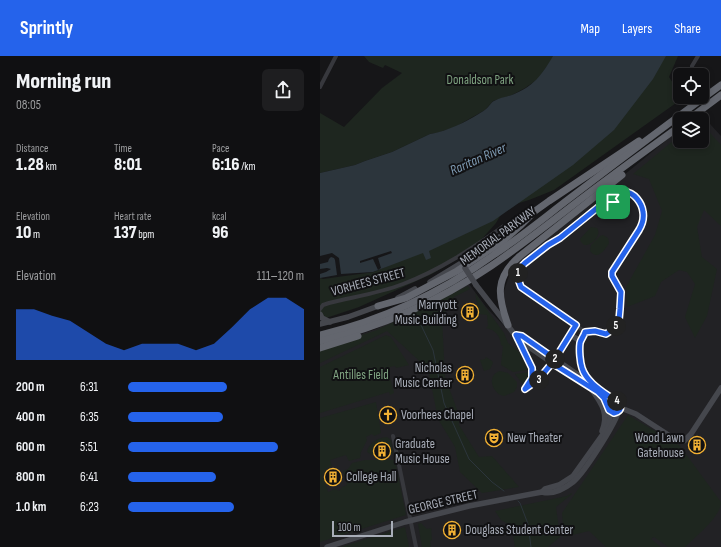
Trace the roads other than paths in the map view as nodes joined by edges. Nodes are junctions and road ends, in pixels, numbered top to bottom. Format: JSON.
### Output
{"nodes":[{"id":1,"x":336,"y":56,"type":"edge"},
{"id":2,"x":698,"y":56,"type":"edge"},
{"id":3,"x":692,"y":68,"type":"edge"},
{"id":4,"x":321,"y":84,"type":"edge"},
{"id":5,"x":721,"y":85,"type":"edge"},
{"id":6,"x":709,"y":92,"type":"edge"},
{"id":7,"x":721,"y":95,"type":"edge"},
{"id":8,"x":693,"y":104,"type":"edge"},
{"id":9,"x":698,"y":112,"type":"edge"},
{"id":10,"x":672,"y":121,"type":"junction"},
{"id":11,"x":673,"y":131,"type":"edge"},
{"id":12,"x":655,"y":144,"type":"junction"},
{"id":13,"x":535,"y":211,"type":"junction"},
{"id":14,"x":504,"y":226,"type":"dead end"},
{"id":15,"x":464,"y":267,"type":"junction"},
{"id":16,"x":426,"y":304,"type":"junction"},
{"id":17,"x":378,"y":306,"type":"junction"},
{"id":18,"x":320,"y":309,"type":"edge"},
{"id":19,"x":320,"y":314,"type":"edge"},
{"id":20,"x":330,"y":322,"type":"junction"},
{"id":21,"x":320,"y":324,"type":"edge"},
{"id":22,"x":576,"y":325,"type":"junction"},
{"id":23,"x":508,"y":326,"type":"junction"},
{"id":24,"x":585,"y":332,"type":"junction"},
{"id":25,"x":320,"y":335,"type":"edge"},
{"id":26,"x":516,"y":335,"type":"junction"},
{"id":27,"x":570,"y":335,"type":"junction"},
{"id":28,"x":320,"y":341,"type":"edge"},
{"id":29,"x":580,"y":342,"type":"junction"},
{"id":30,"x":320,"y":348,"type":"edge"},
{"id":31,"x":553,"y":361,"type":"junction"},
{"id":32,"x":532,"y":368,"type":"junction"},
{"id":33,"x":542,"y":376,"type":"junction"},
{"id":34,"x":592,"y":386,"type":"junction"},
{"id":35,"x":721,"y":388,"type":"edge"},
{"id":36,"x":524,"y":390,"type":"joint"},
{"id":37,"x":614,"y":400,"type":"junction"},
{"id":38,"x":609,"y":409,"type":"junction"},
{"id":39,"x":619,"y":410,"type":"junction"},
{"id":40,"x":393,"y":436,"type":"dead end"},
{"id":41,"x":599,"y":439,"type":"junction"},
{"id":42,"x":542,"y":492,"type":"junction"},
{"id":43,"x":410,"y":521,"type":"junction"},
{"id":44,"x":327,"y":547,"type":"edge"},
{"id":45,"x":416,"y":547,"type":"edge"}],
"edges":[{"from":1,"to":4,"type":"street"},
{"from":2,"to":3,"type":"street"},
{"from":5,"to":6,"type":"highway"},
{"from":7,"to":9,"type":"highway"},
{"from":8,"to":10,"type":"highway"},
{"from":10,"to":13,"type":"highway"},
{"from":10,"to":25,"type":"highway","name":"MEMORIAL PARKWAY"},
{"from":11,"to":12,"type":"highway"},
{"from":12,"to":16,"type":"highway","name":"MEMORIAL PARKWAY"},
{"from":12,"to":23,"type":"highway"},
{"from":13,"to":15,"type":"highway"},
{"from":13,"to":17,"type":"main road"},
{"from":14,"to":18,"type":"street","name":"VORHEES STREET"},
{"from":15,"to":17,"type":"highway"},
{"from":15,"to":23,"type":"main road","bridge":true},
{"from":16,"to":28,"type":"highway","name":"MEMORIAL PARKWAY"},
{"from":16,"to":30,"type":"highway"},
{"from":17,"to":20,"type":"main road"},
{"from":19,"to":20,"type":"main road"},
{"from":20,"to":21,"type":"main road"},
{"from":22,"to":24,"type":"street"},
{"from":22,"to":24,"type":"street"},
{"from":22,"to":27,"type":"street"},
{"from":23,"to":26,"type":"main road"},
{"from":24,"to":29,"type":"street"},
{"from":26,"to":31,"type":"main road"},
{"from":26,"to":32,"type":"main road"},
{"from":27,"to":29,"type":"main road"},
{"from":27,"to":31,"type":"street"},
{"from":29,"to":34,"type":"main road"},
{"from":31,"to":33,"type":"street"},
{"from":31,"to":34,"type":"main road"},
{"from":32,"to":33,"type":"main road"},
{"from":32,"to":36,"type":"main road"},
{"from":33,"to":36,"type":"street"},
{"from":34,"to":37,"type":"main road"},
{"from":34,"to":38,"type":"main road"},
{"from":34,"to":41,"type":"main road"},
{"from":35,"to":39,"type":"main road"},
{"from":37,"to":38,"type":"main road"},
{"from":37,"to":39,"type":"main road"},
{"from":38,"to":39,"type":"main road"},
{"from":38,"to":41,"type":"main road","name":"GEORGE STREET"},
{"from":39,"to":42,"type":"main road","name":"GEORGE STREET"},
{"from":40,"to":43,"type":"street"},
{"from":41,"to":42,"type":"main road","name":"GEORGE STREET"},
{"from":42,"to":43,"type":"main road","name":"GEORGE STREET"},
{"from":43,"to":44,"type":"main road","name":"GEORGE STREET"},
{"from":43,"to":45,"type":"street"}]}
